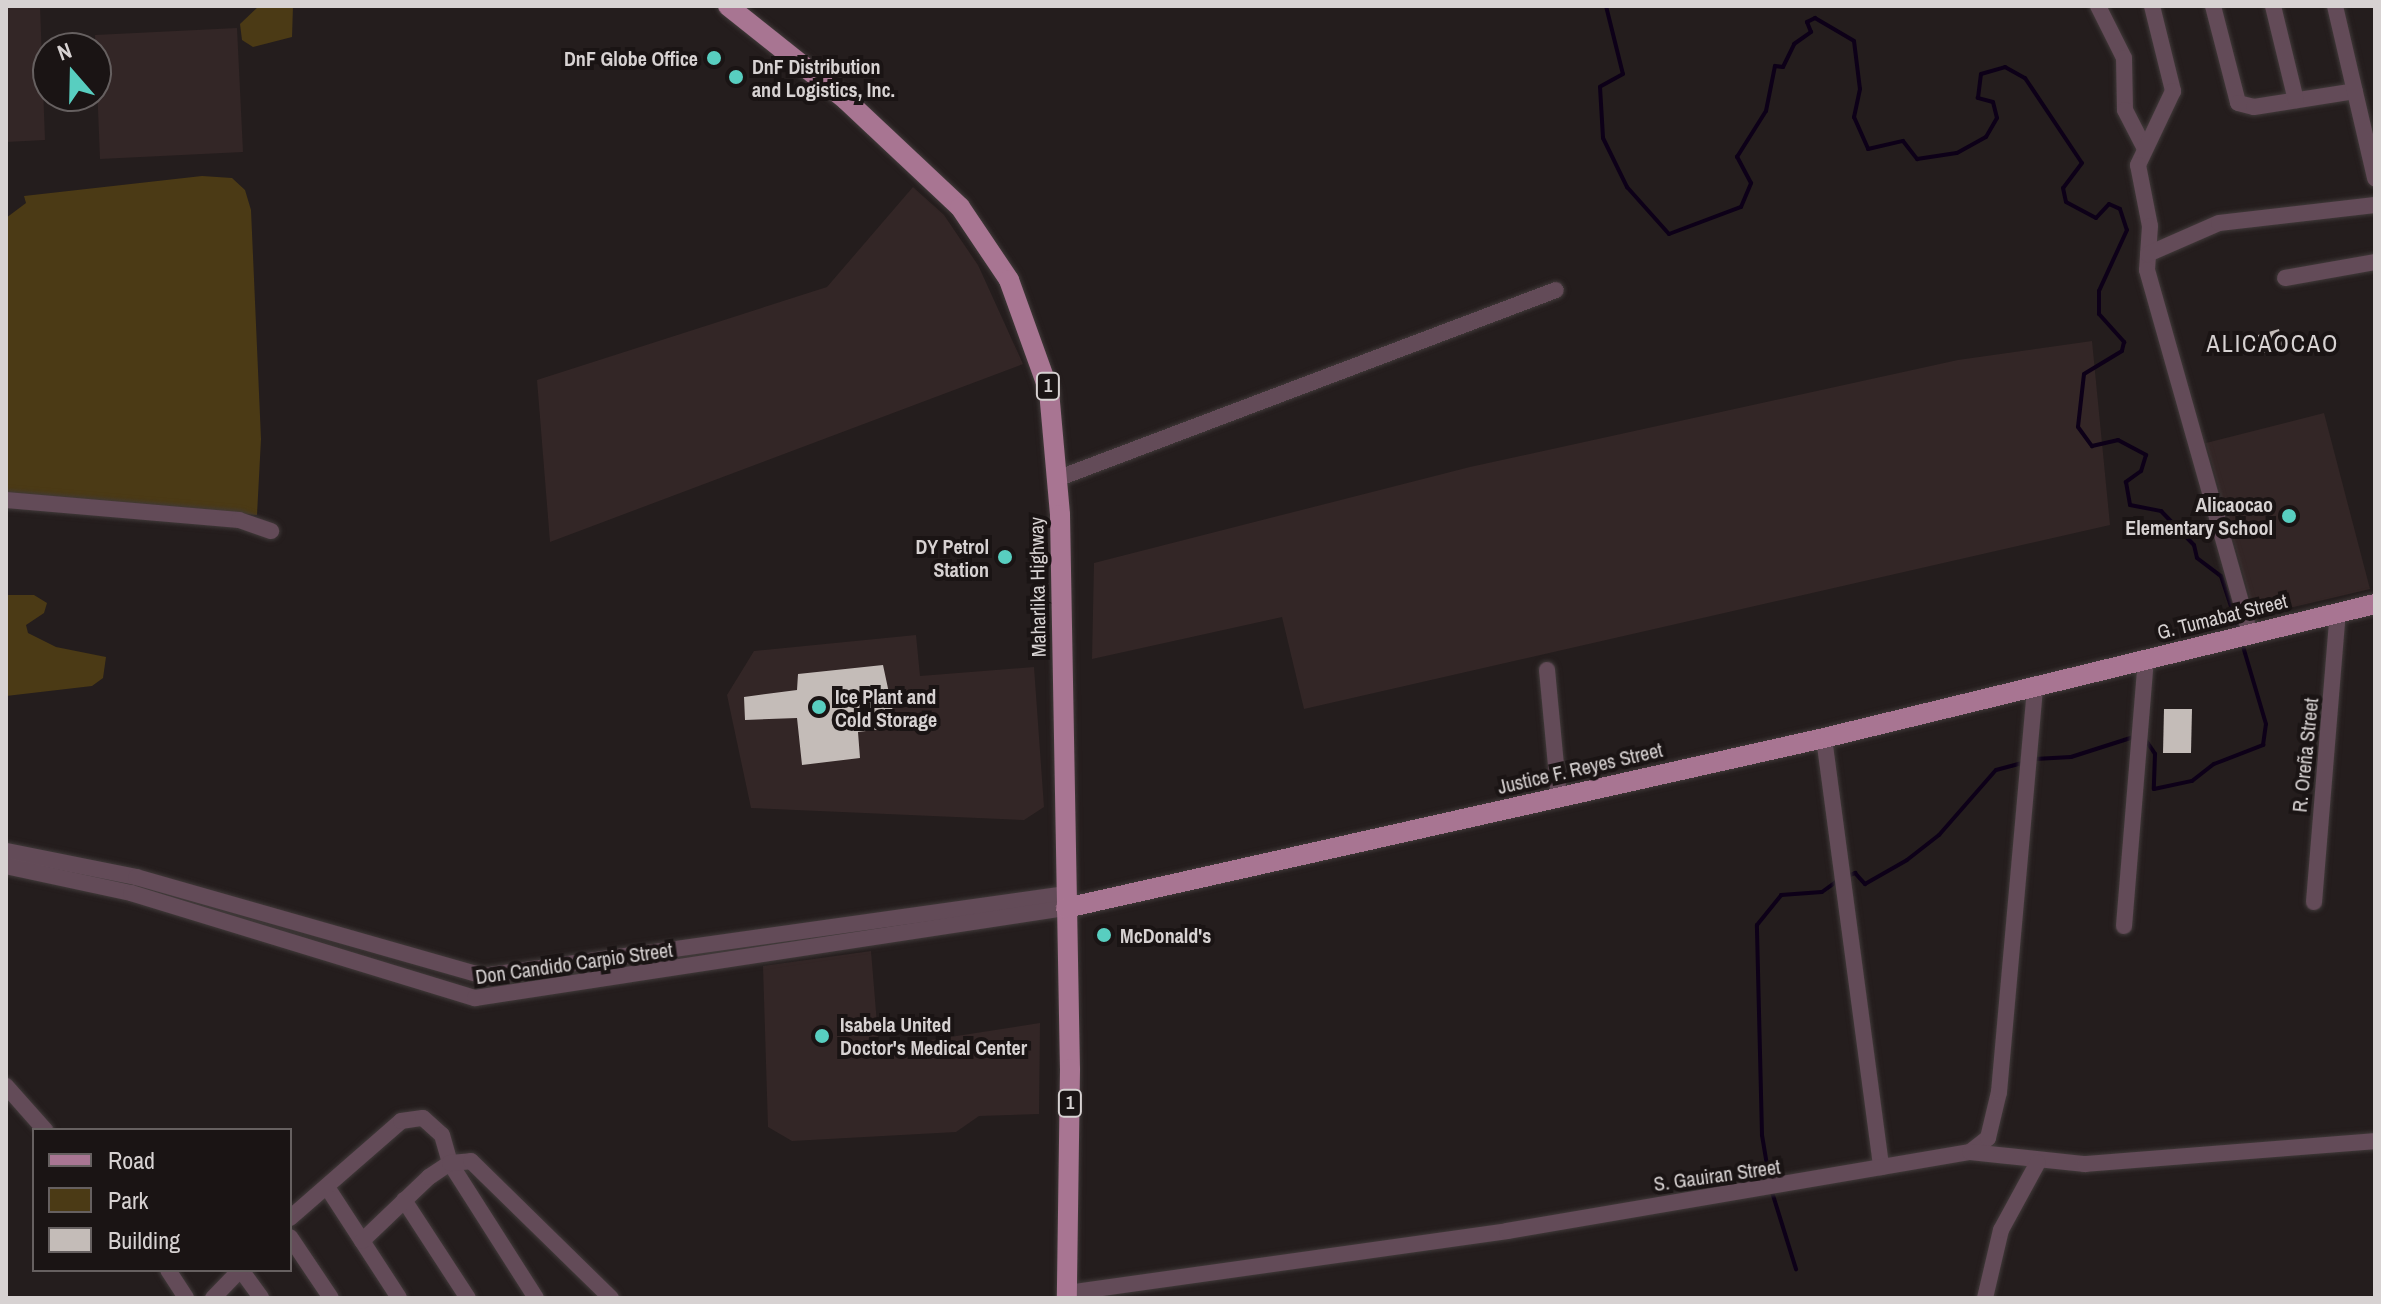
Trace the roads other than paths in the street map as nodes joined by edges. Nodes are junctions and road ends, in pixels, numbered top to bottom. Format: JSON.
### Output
{"nodes":[{"id":1,"x":728,"y":6,"type":"edge"},
{"id":2,"x":2098,"y":6,"type":"edge"},
{"id":3,"x":2152,"y":6,"type":"edge"},
{"id":4,"x":2213,"y":6,"type":"edge"},
{"id":5,"x":2273,"y":6,"type":"edge"},
{"id":6,"x":2335,"y":6,"type":"edge"},
{"id":7,"x":2355,"y":91,"type":"junction"},
{"id":8,"x":2296,"y":100,"type":"junction"},
{"id":9,"x":2144,"y":147,"type":"junction"},
{"id":10,"x":2375,"y":178,"type":"edge"},
{"id":11,"x":2375,"y":205,"type":"edge"},
{"id":12,"x":2148,"y":254,"type":"junction"},
{"id":13,"x":2375,"y":262,"type":"edge"},
{"id":14,"x":2285,"y":278,"type":"dead end"},
{"id":15,"x":1556,"y":290,"type":"dead end"},
{"id":16,"x":1059,"y":478,"type":"junction"},
{"id":17,"x":6,"y":500,"type":"edge"},
{"id":18,"x":271,"y":531,"type":"dead end"},
{"id":19,"x":2375,"y":604,"type":"edge"},
{"id":20,"x":2338,"y":612,"type":"junction"},
{"id":21,"x":2243,"y":635,"type":"junction"},
{"id":22,"x":2146,"y":659,"type":"junction"},
{"id":23,"x":1547,"y":670,"type":"dead end"},
{"id":24,"x":2080,"y":675,"type":"joint"},
{"id":25,"x":2035,"y":686,"type":"junction"},
{"id":26,"x":1824,"y":738,"type":"junction"},
{"id":27,"x":1559,"y":796,"type":"junction"},
{"id":28,"x":6,"y":851,"type":"edge"},
{"id":29,"x":6,"y":866,"type":"edge"},
{"id":30,"x":1066,"y":901,"type":"junction"},
{"id":31,"x":2314,"y":902,"type":"dead end"},
{"id":32,"x":2124,"y":926,"type":"dead end"},
{"id":33,"x":6,"y":1086,"type":"edge"},
{"id":34,"x":43,"y":1128,"type":"edge"},
{"id":35,"x":2375,"y":1141,"type":"edge"},
{"id":36,"x":1970,"y":1152,"type":"junction"},
{"id":37,"x":2038,"y":1162,"type":"junction"},
{"id":38,"x":450,"y":1163,"type":"junction"},
{"id":39,"x":1881,"y":1167,"type":"junction"},
{"id":40,"x":327,"y":1187,"type":"junction"},
{"id":41,"x":404,"y":1200,"type":"junction"},
{"id":42,"x":292,"y":1216,"type":"edge"},
{"id":43,"x":292,"y":1240,"type":"edge"},
{"id":44,"x":362,"y":1241,"type":"junction"},
{"id":45,"x":169,"y":1272,"type":"edge"},
{"id":46,"x":239,"y":1272,"type":"edge"},
{"id":47,"x":242,"y":1272,"type":"edge"},
{"id":48,"x":1067,"y":1296,"type":"edge"},
{"id":49,"x":186,"y":1298,"type":"edge"},
{"id":50,"x":213,"y":1298,"type":"edge"},
{"id":51,"x":261,"y":1298,"type":"edge"},
{"id":52,"x":331,"y":1298,"type":"edge"},
{"id":53,"x":399,"y":1298,"type":"edge"},
{"id":54,"x":468,"y":1298,"type":"edge"},
{"id":55,"x":536,"y":1298,"type":"edge"},
{"id":56,"x":611,"y":1298,"type":"edge"},
{"id":57,"x":1985,"y":1298,"type":"edge"}],
"edges":[{"from":1,"to":16,"type":"main road","name":"Maharlika Highway","number":"1"},
{"from":2,"to":9,"type":"street"},
{"from":3,"to":9,"type":"street"},
{"from":4,"to":8,"type":"street"},
{"from":5,"to":8,"type":"street"},
{"from":6,"to":7,"type":"street"},
{"from":7,"to":8,"type":"street"},
{"from":7,"to":10,"type":"street"},
{"from":9,"to":12,"type":"street"},
{"from":11,"to":12,"type":"street"},
{"from":12,"to":21,"type":"street"},
{"from":13,"to":14,"type":"street"},
{"from":15,"to":16,"type":"street"},
{"from":16,"to":30,"type":"main road","name":"Maharlika Highway","number":"1"},
{"from":17,"to":18,"type":"street"},
{"from":19,"to":20,"type":"main road","name":"G. Tumabat Street"},
{"from":20,"to":21,"type":"main road","name":"G. Tumabat Street"},
{"from":20,"to":31,"type":"street","name":"R. Oreña Street"},
{"from":21,"to":22,"type":"main road","name":"G. Tumabat Street"},
{"from":22,"to":24,"type":"main road","name":"G. Tumabat Street"},
{"from":22,"to":32,"type":"street"},
{"from":23,"to":27,"type":"street"},
{"from":24,"to":25,"type":"main road","name":"Justice F. Reyes Street"},
{"from":25,"to":26,"type":"main road","name":"Justice F. Reyes Street"},
{"from":25,"to":36,"type":"street"},
{"from":26,"to":27,"type":"main road","name":"Justice F. Reyes Street"},
{"from":26,"to":39,"type":"street"},
{"from":27,"to":30,"type":"main road","name":"Justice F. Reyes Street"},
{"from":28,"to":30,"type":"street","name":"Don Candido Carpio Street"},
{"from":29,"to":30,"type":"street","name":"Don Candido Carpio Street"},
{"from":30,"to":48,"type":"main road","name":"Maharlika Highway","number":"1"},
{"from":33,"to":34,"type":"street"},
{"from":35,"to":37,"type":"street","name":"S. Gauiran Street"},
{"from":36,"to":37,"type":"street","name":"S. Gauiran Street"},
{"from":36,"to":39,"type":"street","name":"S. Gauiran Street"},
{"from":37,"to":57,"type":"street"},
{"from":38,"to":40,"type":"street"},
{"from":38,"to":41,"type":"street"},
{"from":38,"to":55,"type":"street"},
{"from":38,"to":56,"type":"street"},
{"from":39,"to":48,"type":"street","name":"S. Gauiran Street"},
{"from":40,"to":42,"type":"street"},
{"from":40,"to":44,"type":"street"},
{"from":41,"to":44,"type":"street"},
{"from":41,"to":54,"type":"street"},
{"from":43,"to":52,"type":"street"},
{"from":44,"to":53,"type":"street"},
{"from":45,"to":49,"type":"street"},
{"from":46,"to":50,"type":"street"},
{"from":47,"to":51,"type":"street"}]}
